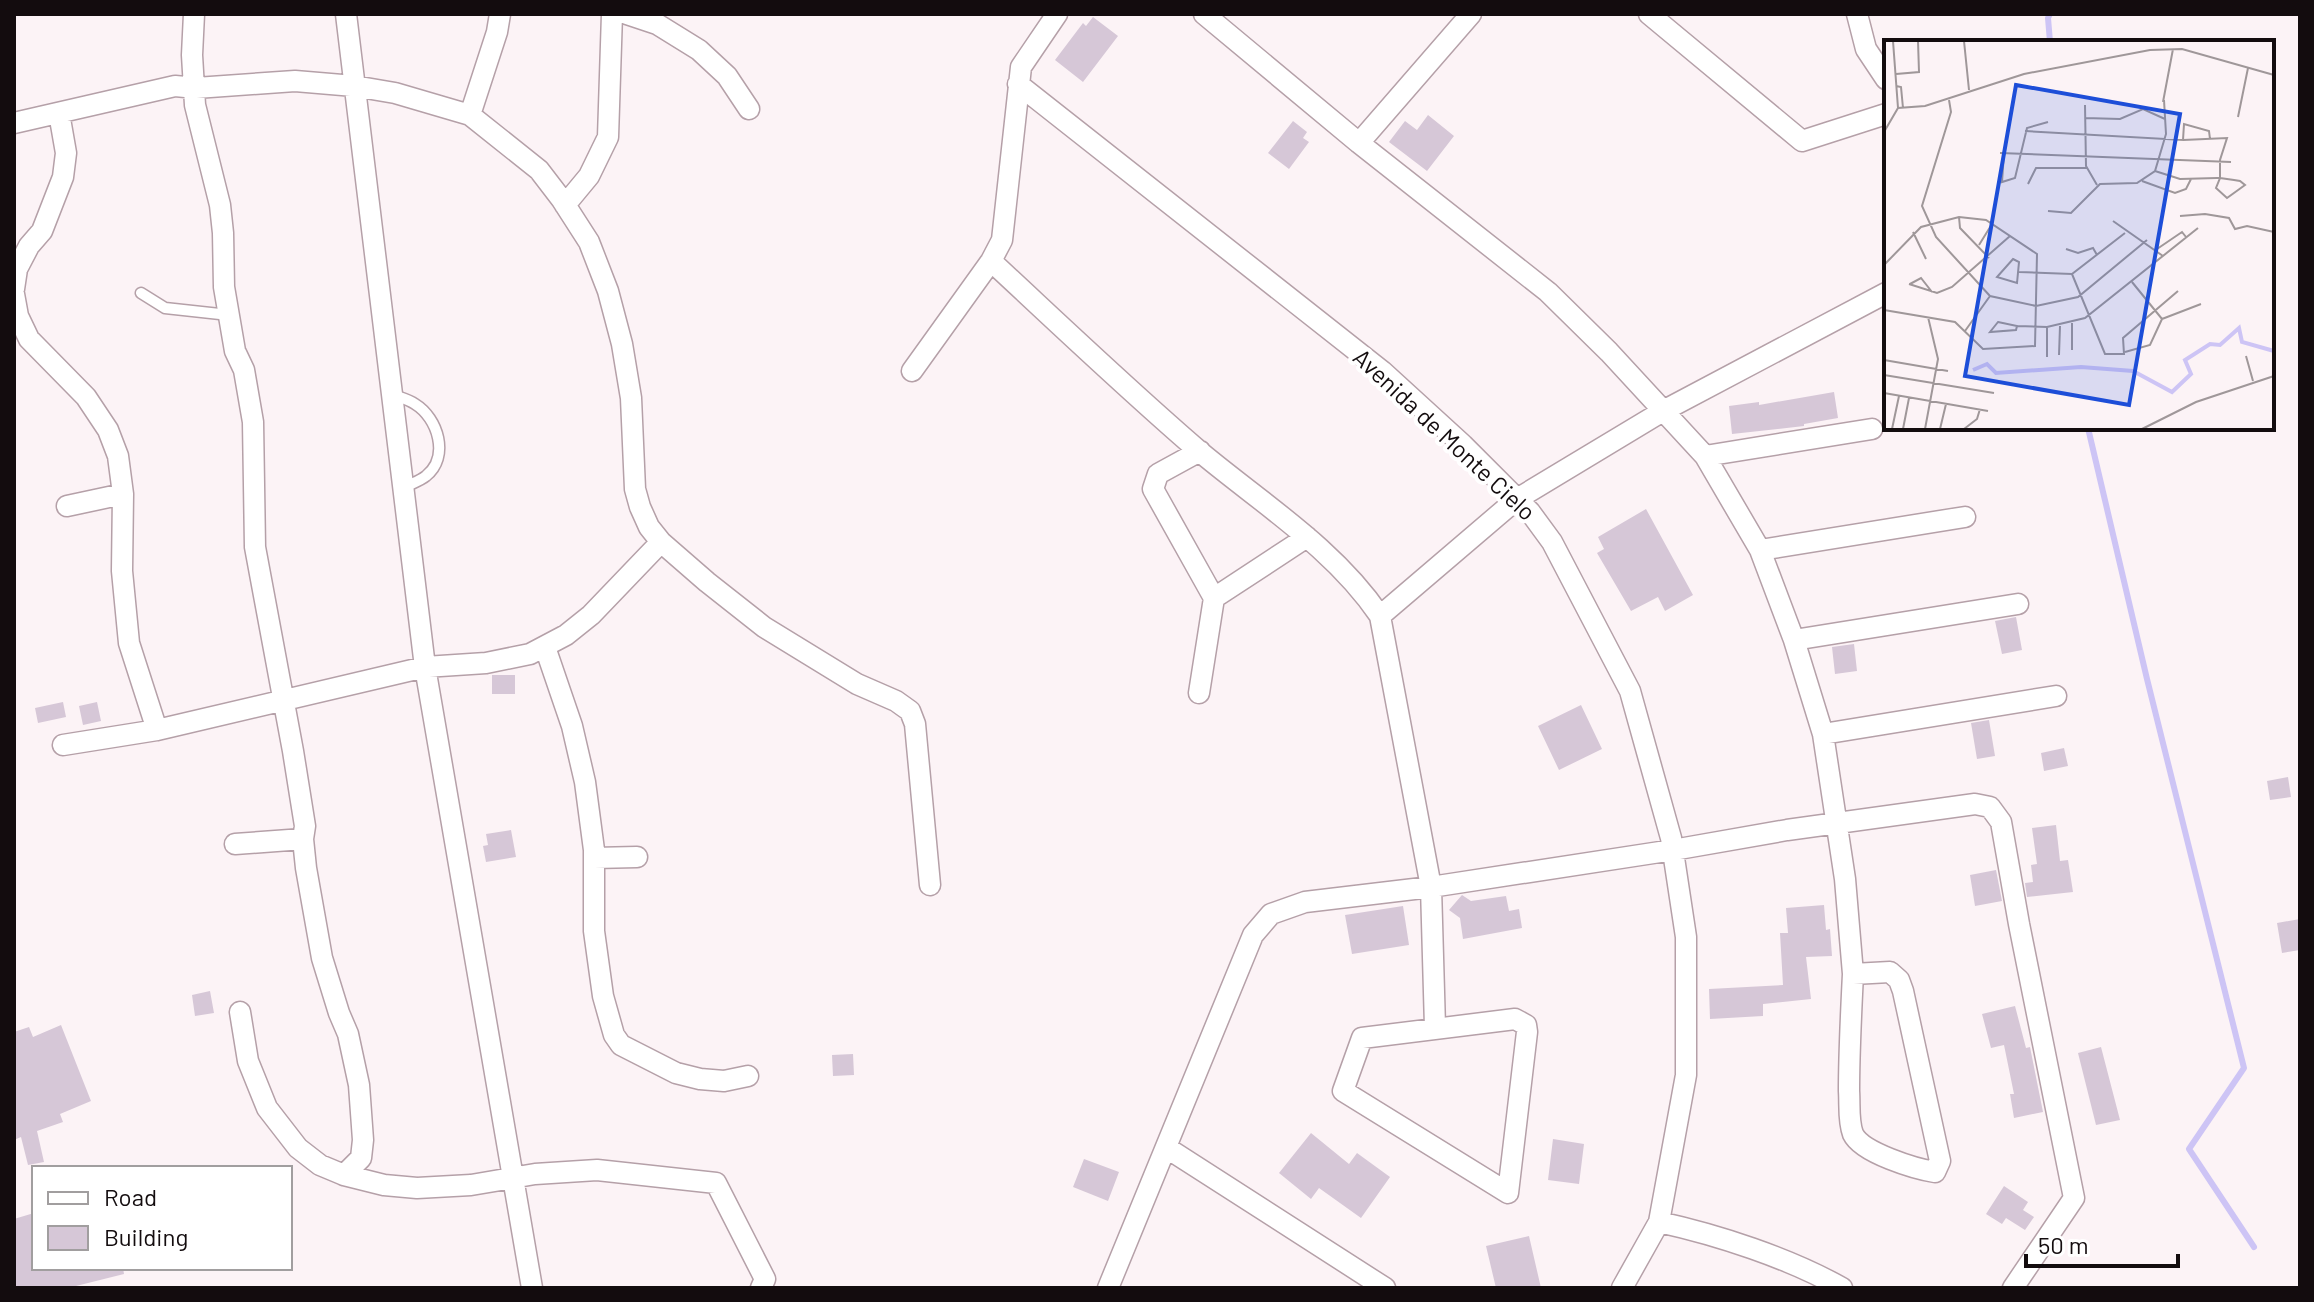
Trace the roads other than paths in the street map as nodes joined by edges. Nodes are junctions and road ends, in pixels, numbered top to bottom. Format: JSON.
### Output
{"nodes":[{"id":1,"x":194,"y":14,"type":"edge"},
{"id":2,"x":346,"y":14,"type":"edge"},
{"id":3,"x":500,"y":14,"type":"edge"},
{"id":4,"x":612,"y":14,"type":"edge"},
{"id":5,"x":627,"y":14,"type":"edge"},
{"id":6,"x":1057,"y":14,"type":"edge"},
{"id":7,"x":1204,"y":14,"type":"edge"},
{"id":8,"x":1471,"y":14,"type":"edge"},
{"id":9,"x":1649,"y":14,"type":"edge"},
{"id":10,"x":1857,"y":14,"type":"edge"},
{"id":11,"x":1884,"y":76,"type":"edge"},
{"id":12,"x":1018,"y":84,"type":"junction"},
{"id":13,"x":354,"y":86,"type":"junction"},
{"id":14,"x":196,"y":88,"type":"junction"},
{"id":15,"x":749,"y":109,"type":"dead end"},
{"id":16,"x":59,"y":113,"type":"junction"},
{"id":17,"x":470,"y":115,"type":"junction"},
{"id":18,"x":1884,"y":115,"type":"edge"},
{"id":19,"x":14,"y":123,"type":"edge"},
{"id":20,"x":1359,"y":143,"type":"junction"},
{"id":21,"x":565,"y":205,"type":"junction"},
{"id":22,"x":991,"y":261,"type":"junction"},
{"id":23,"x":14,"y":291,"type":"edge"},
{"id":24,"x":141,"y":293,"type":"dead end"},
{"id":25,"x":1884,"y":294,"type":"edge"},
{"id":26,"x":229,"y":315,"type":"junction"},
{"id":27,"x":912,"y":371,"type":"dead end"},
{"id":28,"x":391,"y":394,"type":"junction"},
{"id":29,"x":1663,"y":411,"type":"junction"},
{"id":30,"x":1872,"y":429,"type":"dead end"},
{"id":31,"x":1200,"y":451,"type":"junction"},
{"id":32,"x":1705,"y":456,"type":"junction"},
{"id":33,"x":403,"y":488,"type":"junction"},
{"id":34,"x":123,"y":494,"type":"junction"},
{"id":35,"x":1517,"y":499,"type":"junction"},
{"id":36,"x":67,"y":506,"type":"dead end"},
{"id":37,"x":1965,"y":517,"type":"dead end"},
{"id":38,"x":1307,"y":537,"type":"junction"},
{"id":39,"x":661,"y":542,"type":"junction"},
{"id":40,"x":1760,"y":550,"type":"junction"},
{"id":41,"x":1214,"y":598,"type":"junction"},
{"id":42,"x":2018,"y":604,"type":"dead end"},
{"id":43,"x":1380,"y":616,"type":"junction"},
{"id":44,"x":1794,"y":640,"type":"junction"},
{"id":45,"x":545,"y":647,"type":"junction"},
{"id":46,"x":425,"y":667,"type":"junction"},
{"id":47,"x":1199,"y":693,"type":"dead end"},
{"id":48,"x":2056,"y":696,"type":"dead end"},
{"id":49,"x":283,"y":699,"type":"junction"},
{"id":50,"x":157,"y":730,"type":"junction"},
{"id":51,"x":1823,"y":734,"type":"junction"},
{"id":52,"x":63,"y":745,"type":"dead end"},
{"id":53,"x":1836,"y":823,"type":"junction"},
{"id":54,"x":303,"y":839,"type":"junction"},
{"id":55,"x":235,"y":844,"type":"dead end"},
{"id":56,"x":1673,"y":850,"type":"junction"},
{"id":57,"x":637,"y":857,"type":"dead end"},
{"id":58,"x":594,"y":858,"type":"junction"},
{"id":59,"x":930,"y":885,"type":"dead end"},
{"id":60,"x":1431,"y":887,"type":"junction"},
{"id":61,"x":1853,"y":974,"type":"junction"},
{"id":62,"x":240,"y":1012,"type":"dead end"},
{"id":63,"x":1435,"y":1027,"type":"junction"},
{"id":64,"x":748,"y":1076,"type":"dead end"},
{"id":65,"x":1167,"y":1148,"type":"junction"},
{"id":66,"x":344,"y":1175,"type":"junction"},
{"id":67,"x":513,"y":1178,"type":"junction"},
{"id":68,"x":1659,"y":1222,"type":"junction"},
{"id":69,"x":1374,"y":1285,"type":"edge"},
{"id":70,"x":532,"y":1288,"type":"edge"},
{"id":71,"x":761,"y":1288,"type":"edge"},
{"id":72,"x":1108,"y":1288,"type":"edge"},
{"id":73,"x":1622,"y":1288,"type":"edge"},
{"id":74,"x":1842,"y":1288,"type":"edge"},
{"id":75,"x":2013,"y":1288,"type":"edge"}],
"edges":[{"from":1,"to":14,"type":"street"},
{"from":2,"to":13,"type":"street"},
{"from":3,"to":17,"type":"street"},
{"from":4,"to":21,"type":"street"},
{"from":5,"to":15,"type":"street"},
{"from":6,"to":12,"type":"street"},
{"from":7,"to":20,"type":"street"},
{"from":8,"to":20,"type":"street"},
{"from":9,"to":18,"type":"street"},
{"from":10,"to":11,"type":"street"},
{"from":12,"to":22,"type":"street"},
{"from":12,"to":35,"type":"street","name":"Avenida de Monte Cielo"},
{"from":13,"to":14,"type":"street"},
{"from":13,"to":17,"type":"street"},
{"from":13,"to":28,"type":"street"},
{"from":14,"to":16,"type":"street"},
{"from":14,"to":26,"type":"street"},
{"from":16,"to":19,"type":"street"},
{"from":16,"to":23,"type":"street"},
{"from":17,"to":21,"type":"street"},
{"from":20,"to":29,"type":"street"},
{"from":21,"to":39,"type":"street"},
{"from":22,"to":27,"type":"street"},
{"from":22,"to":31,"type":"street"},
{"from":23,"to":34,"type":"street"},
{"from":24,"to":26,"type":"lane"},
{"from":25,"to":29,"type":"street"},
{"from":26,"to":49,"type":"street"},
{"from":28,"to":33,"type":"street"},
{"from":28,"to":33,"type":"lane"},
{"from":29,"to":32,"type":"street"},
{"from":29,"to":35,"type":"street"},
{"from":30,"to":32,"type":"street"},
{"from":31,"to":38,"type":"street"},
{"from":31,"to":41,"type":"street"},
{"from":32,"to":40,"type":"street"},
{"from":33,"to":46,"type":"street"},
{"from":34,"to":36,"type":"street"},
{"from":34,"to":50,"type":"street"},
{"from":35,"to":43,"type":"street"},
{"from":35,"to":56,"type":"street","name":"Avenida de Monte Cielo"},
{"from":37,"to":40,"type":"street"},
{"from":38,"to":41,"type":"street"},
{"from":38,"to":43,"type":"street"},
{"from":39,"to":45,"type":"street"},
{"from":39,"to":59,"type":"street"},
{"from":40,"to":44,"type":"street"},
{"from":41,"to":47,"type":"street"},
{"from":42,"to":44,"type":"street"},
{"from":43,"to":60,"type":"street"},
{"from":44,"to":51,"type":"street"},
{"from":45,"to":46,"type":"street"},
{"from":45,"to":58,"type":"street"},
{"from":46,"to":49,"type":"street"},
{"from":46,"to":67,"type":"street"},
{"from":48,"to":51,"type":"street"},
{"from":49,"to":50,"type":"street"},
{"from":49,"to":54,"type":"street"},
{"from":50,"to":52,"type":"street"},
{"from":51,"to":53,"type":"street"},
{"from":53,"to":56,"type":"street"},
{"from":53,"to":61,"type":"street"},
{"from":53,"to":75,"type":"street"},
{"from":54,"to":55,"type":"street"},
{"from":54,"to":66,"type":"street"},
{"from":56,"to":60,"type":"street"},
{"from":56,"to":68,"type":"street","name":"Avenida de Monte Cielo"},
{"from":57,"to":58,"type":"street"},
{"from":58,"to":64,"type":"street"},
{"from":60,"to":63,"type":"street"},
{"from":60,"to":65,"type":"street"},
{"from":61,"to":61,"type":"street"},
{"from":62,"to":66,"type":"street"},
{"from":63,"to":63,"type":"street"},
{"from":65,"to":69,"type":"street"},
{"from":65,"to":72,"type":"street"},
{"from":66,"to":67,"type":"street"},
{"from":67,"to":70,"type":"street"},
{"from":67,"to":71,"type":"street"},
{"from":68,"to":73,"type":"street","name":"Avenida de Monte Cielo"},
{"from":68,"to":74,"type":"street"}]}
